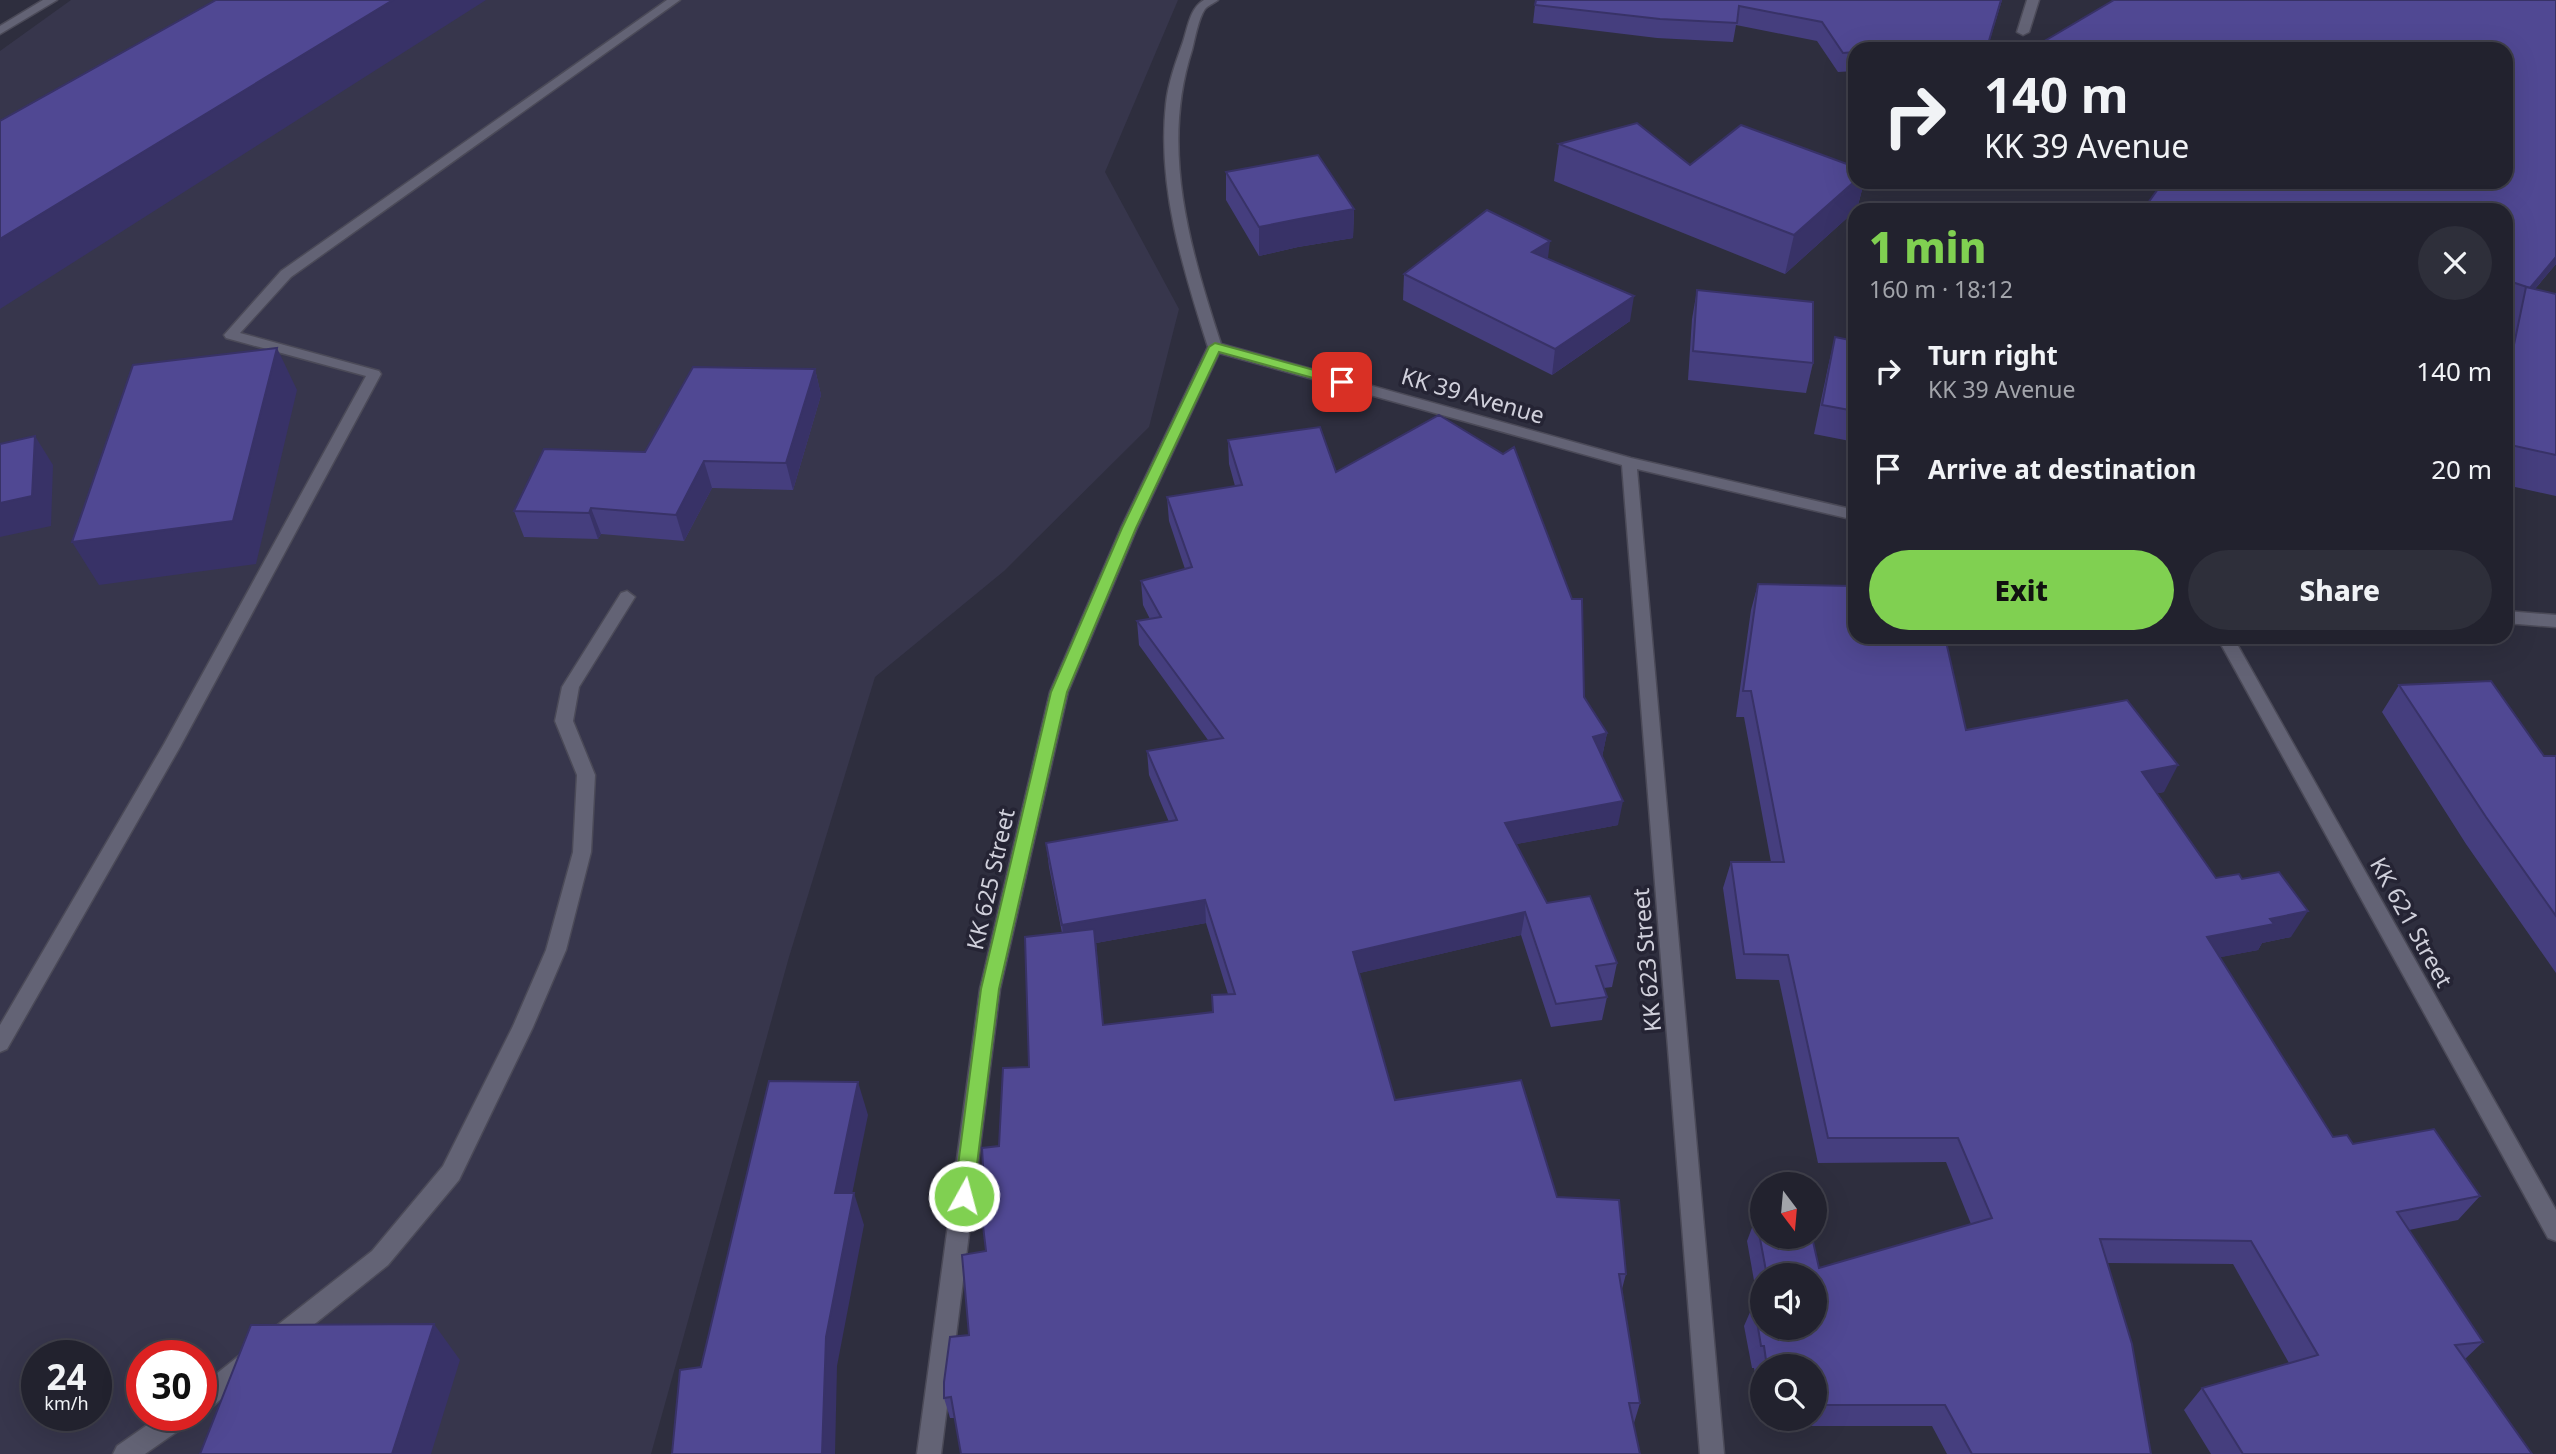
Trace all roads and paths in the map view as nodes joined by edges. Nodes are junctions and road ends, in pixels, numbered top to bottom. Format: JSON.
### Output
{"nodes":[{"id":1,"x":51,"y":0,"type":"edge"},
{"id":2,"x":674,"y":0,"type":"edge"},
{"id":3,"x":2033,"y":0,"type":"edge"},
{"id":4,"x":1206,"y":4,"type":"edge"},
{"id":5,"x":0,"y":31,"type":"edge"},
{"id":6,"x":2023,"y":32,"type":"dead end"},
{"id":7,"x":1215,"y":347,"type":"junction"},
{"id":8,"x":1629,"y":462,"type":"junction"},
{"id":9,"x":1848,"y":513,"type":"edge"},
{"id":10,"x":627,"y":597,"type":"dead end"},
{"id":11,"x":2513,"y":618,"type":"edge"},
{"id":12,"x":2556,"y":621,"type":"edge"},
{"id":13,"x":2229,"y":644,"type":"edge"},
{"id":14,"x":0,"y":1043,"type":"edge"},
{"id":15,"x":2556,"y":1231,"type":"edge"},
{"id":16,"x":217,"y":1388,"type":"edge"},
{"id":17,"x":158,"y":1431,"type":"edge"},
{"id":18,"x":125,"y":1454,"type":"edge"},
{"id":19,"x":929,"y":1454,"type":"edge"},
{"id":20,"x":1712,"y":1454,"type":"edge"}],
"edges":[{"from":1,"to":5,"type":"street"},
{"from":2,"to":14,"type":"street"},
{"from":3,"to":6,"type":"street"},
{"from":4,"to":7,"type":"street"},
{"from":7,"to":8,"type":"street","name":"KK 39 Avenue"},
{"from":7,"to":19,"type":"street","name":"KK 625 Street"},
{"from":8,"to":9,"type":"street","name":"KK 39 Avenue"},
{"from":8,"to":20,"type":"street","name":"KK 623 Street"},
{"from":10,"to":16,"type":"street"},
{"from":11,"to":12,"type":"street"},
{"from":13,"to":15,"type":"street","name":"KK 621 Street"},
{"from":17,"to":18,"type":"street"}]}
